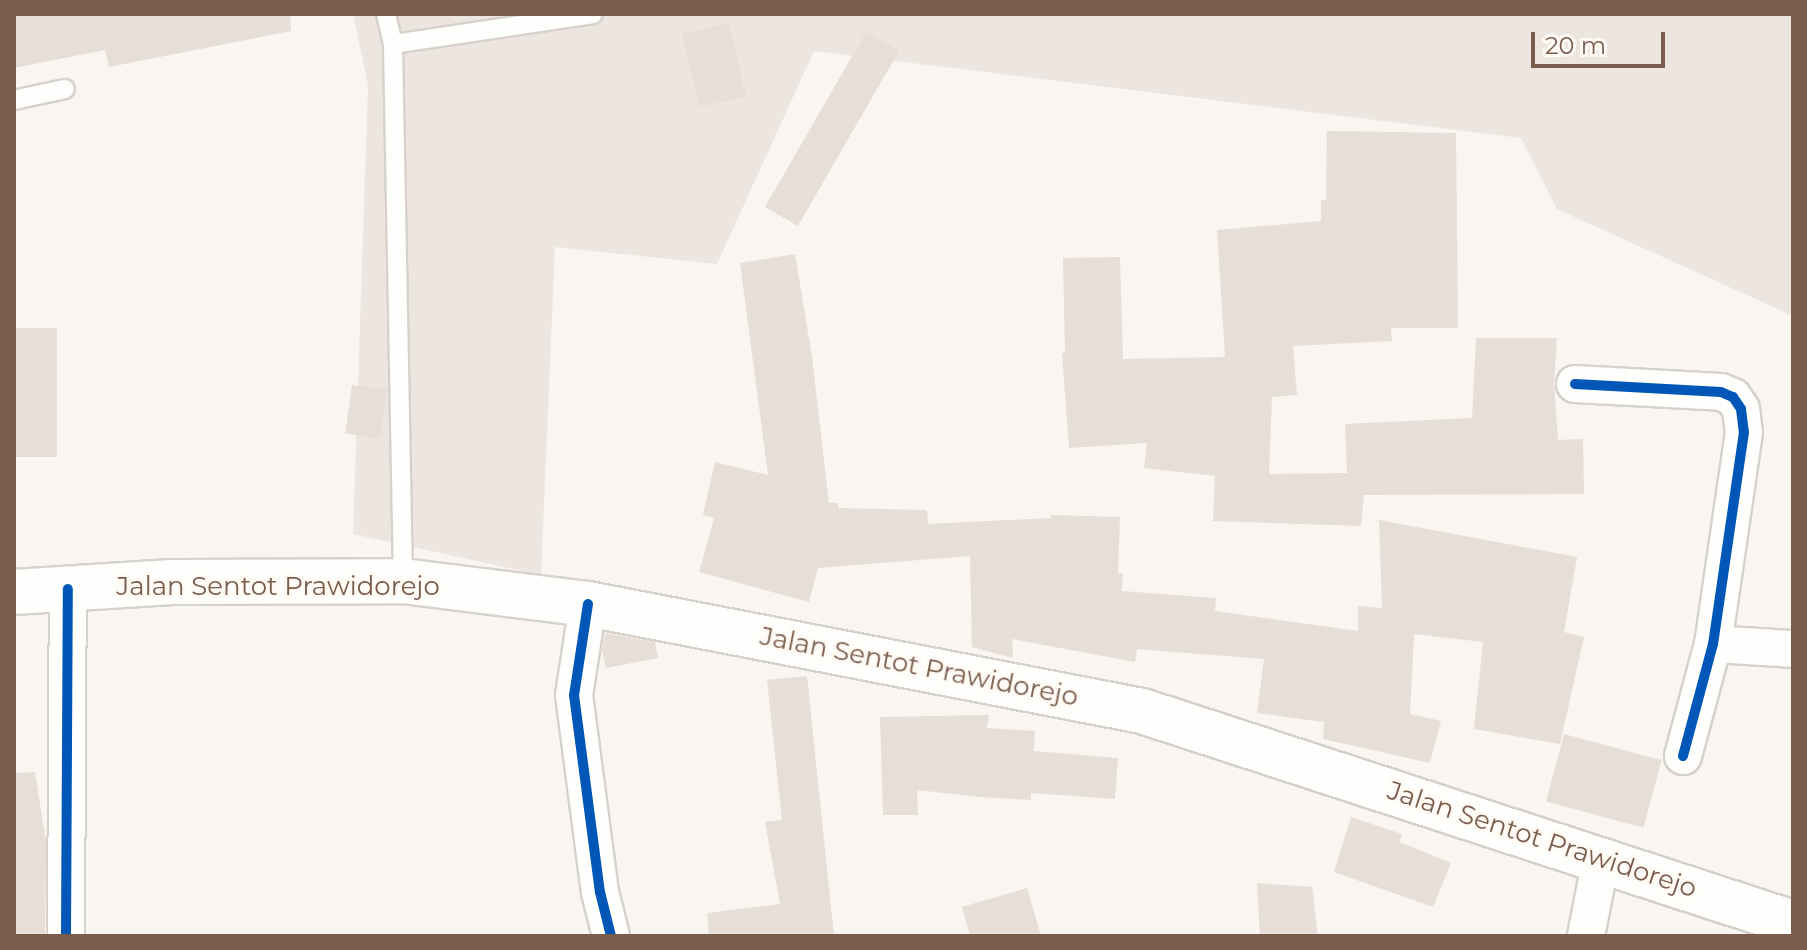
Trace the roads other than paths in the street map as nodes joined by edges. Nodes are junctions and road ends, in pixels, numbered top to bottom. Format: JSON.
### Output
{"nodes":[{"id":1,"x":386,"y":14,"type":"edge"},
{"id":2,"x":593,"y":14,"type":"edge"},
{"id":3,"x":393,"y":44,"type":"junction"},
{"id":4,"x":65,"y":89,"type":"dead end"},
{"id":5,"x":14,"y":100,"type":"edge"},
{"id":6,"x":1575,"y":384,"type":"dead end"},
{"id":7,"x":403,"y":581,"type":"junction"},
{"id":8,"x":68,"y":589,"type":"junction"},
{"id":9,"x":14,"y":592,"type":"edge"},
{"id":10,"x":588,"y":604,"type":"junction"},
{"id":11,"x":1713,"y":644,"type":"junction"},
{"id":12,"x":1793,"y":649,"type":"edge"},
{"id":13,"x":1683,"y":756,"type":"dead end"},
{"id":14,"x":1601,"y":859,"type":"junction"},
{"id":15,"x":1793,"y":923,"type":"edge"},
{"id":16,"x":66,"y":936,"type":"edge"},
{"id":17,"x":611,"y":936,"type":"edge"},
{"id":18,"x":1586,"y":936,"type":"edge"}],
"edges":[{"from":1,"to":3,"type":"lane"},
{"from":2,"to":3,"type":"lane"},
{"from":3,"to":7,"type":"lane"},
{"from":4,"to":5,"type":"lane"},
{"from":6,"to":11,"type":"street"},
{"from":7,"to":8,"type":"main road","name":"Jalan Sentot Prawidorejo"},
{"from":7,"to":10,"type":"main road","name":"Jalan Sentot Prawidorejo"},
{"from":8,"to":9,"type":"main road","name":"Jalan Sentot Prawidorejo"},
{"from":8,"to":16,"type":"street"},
{"from":10,"to":14,"type":"main road","name":"Jalan Sentot Prawidorejo"},
{"from":10,"to":17,"type":"street"},
{"from":11,"to":12,"type":"street"},
{"from":11,"to":13,"type":"street"},
{"from":14,"to":15,"type":"main road","name":"Jalan Sentot Prawidorejo"},
{"from":14,"to":18,"type":"street"}]}
